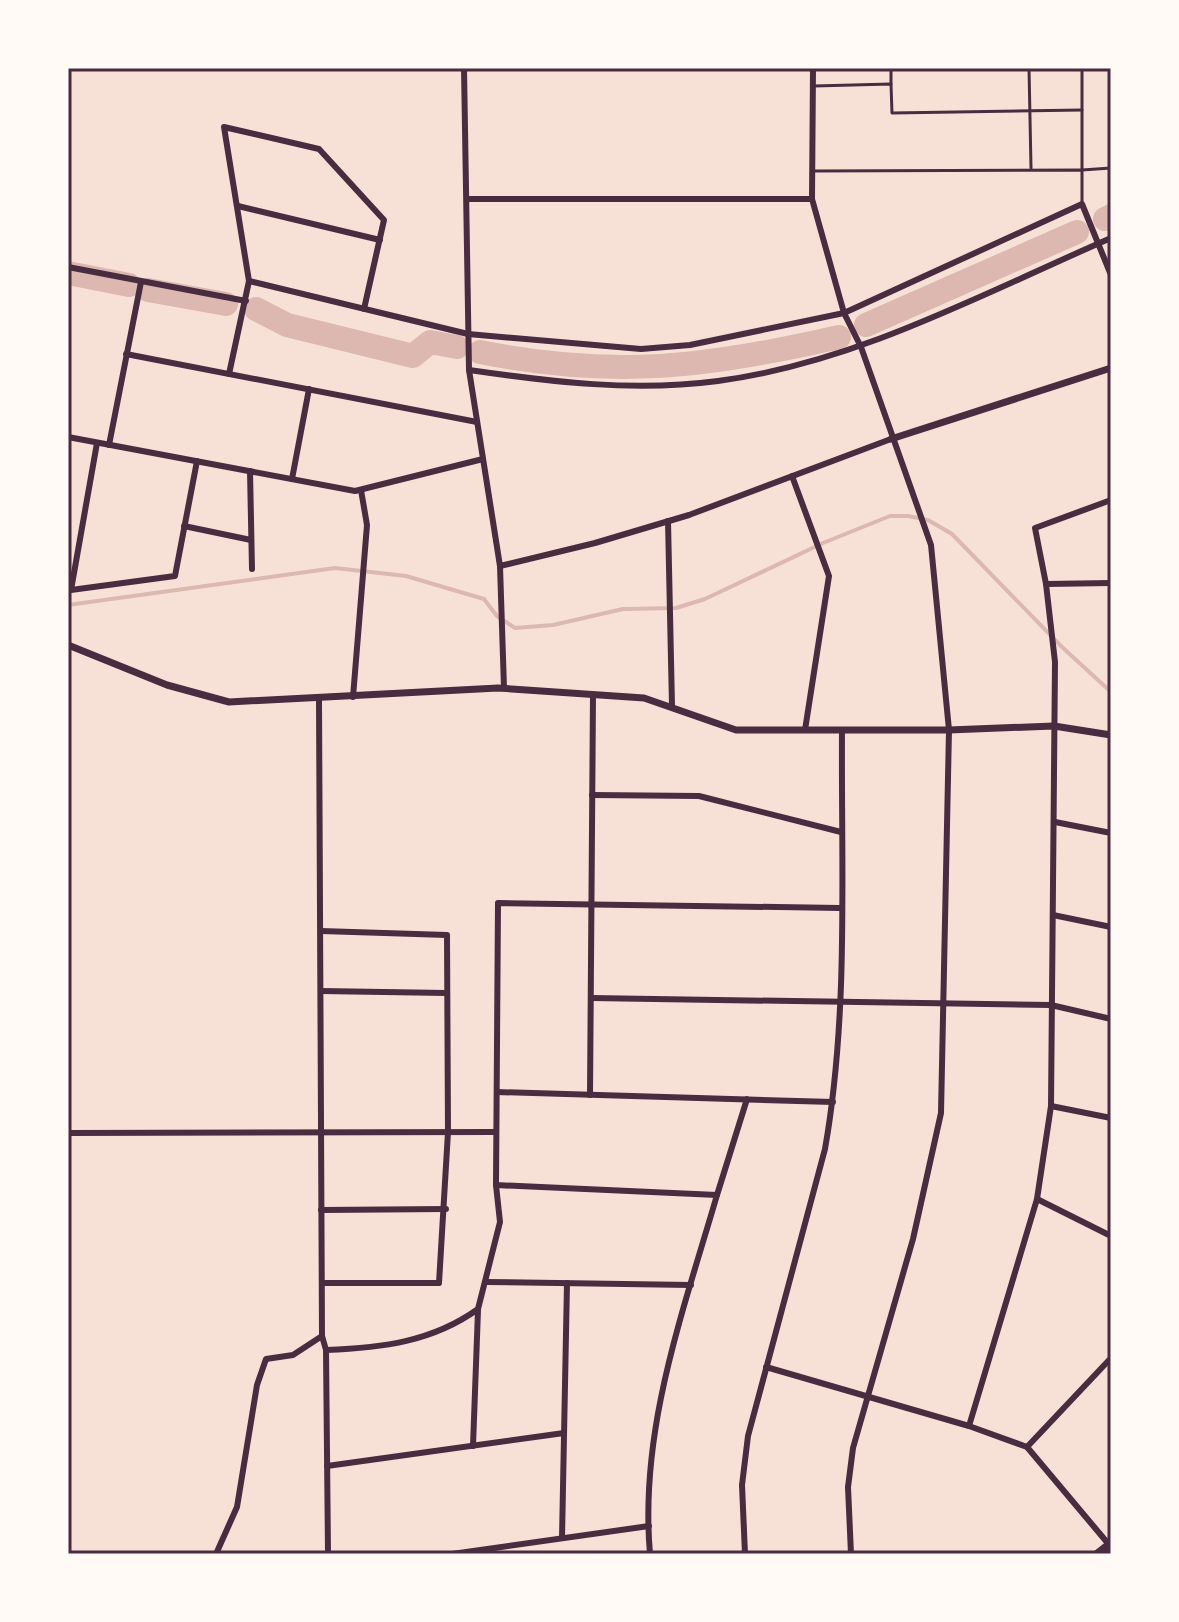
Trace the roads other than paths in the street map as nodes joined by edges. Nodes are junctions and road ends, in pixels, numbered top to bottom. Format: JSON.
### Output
{"nodes":[{"id":1,"x":464,"y":68,"type":"edge"},
{"id":2,"x":813,"y":68,"type":"edge"},
{"id":3,"x":891,"y":68,"type":"edge"},
{"id":4,"x":1029,"y":68,"type":"edge"},
{"id":5,"x":1082,"y":68,"type":"edge"},
{"id":6,"x":891,"y":84,"type":"junction"},
{"id":7,"x":813,"y":86,"type":"junction"},
{"id":8,"x":1082,"y":110,"type":"junction"},
{"id":9,"x":1030,"y":112,"type":"junction"},
{"id":10,"x":1111,"y":168,"type":"edge"},
{"id":11,"x":1031,"y":170,"type":"junction"},
{"id":12,"x":1082,"y":170,"type":"junction"},
{"id":13,"x":812,"y":171,"type":"junction"},
{"id":14,"x":467,"y":199,"type":"junction"},
{"id":15,"x":812,"y":199,"type":"junction"},
{"id":16,"x":1082,"y":204,"type":"junction"},
{"id":17,"x":238,"y":206,"type":"junction"},
{"id":18,"x":1111,"y":238,"type":"edge"},
{"id":19,"x":380,"y":240,"type":"junction"},
{"id":20,"x":1100,"y":242,"type":"junction"},
{"id":21,"x":68,"y":267,"type":"edge"},
{"id":22,"x":1111,"y":275,"type":"edge"},
{"id":23,"x":249,"y":281,"type":"junction"},
{"id":24,"x":141,"y":282,"type":"junction"},
{"id":25,"x":246,"y":301,"type":"junction"},
{"id":26,"x":364,"y":309,"type":"junction"},
{"id":27,"x":844,"y":313,"type":"junction"},
{"id":28,"x":468,"y":334,"type":"junction"},
{"id":29,"x":861,"y":347,"type":"junction"},
{"id":30,"x":126,"y":354,"type":"junction"},
{"id":31,"x":1111,"y":368,"type":"edge"},
{"id":32,"x":469,"y":370,"type":"junction"},
{"id":33,"x":229,"y":374,"type":"junction"},
{"id":34,"x":309,"y":389,"type":"junction"},
{"id":35,"x":477,"y":422,"type":"junction"},
{"id":36,"x":68,"y":437,"type":"edge"},
{"id":37,"x":891,"y":439,"type":"junction"},
{"id":38,"x":97,"y":443,"type":"junction"},
{"id":39,"x":109,"y":445,"type":"junction"},
{"id":40,"x":483,"y":459,"type":"junction"},
{"id":41,"x":197,"y":461,"type":"junction"},
{"id":42,"x":250,"y":471,"type":"junction"},
{"id":43,"x":792,"y":476,"type":"junction"},
{"id":44,"x":292,"y":479,"type":"junction"},
{"id":45,"x":361,"y":490,"type":"junction"},
{"id":46,"x":1111,"y":500,"type":"edge"},
{"id":47,"x":668,"y":521,"type":"junction"},
{"id":48,"x":184,"y":526,"type":"junction"},
{"id":49,"x":251,"y":540,"type":"junction"},
{"id":50,"x":500,"y":566,"type":"junction"},
{"id":51,"x":252,"y":569,"type":"dead end"},
{"id":52,"x":1111,"y":583,"type":"edge"},
{"id":53,"x":1046,"y":584,"type":"junction"},
{"id":54,"x":68,"y":645,"type":"edge"},
{"id":55,"x":504,"y":688,"type":"junction"},
{"id":56,"x":593,"y":695,"type":"junction"},
{"id":57,"x":353,"y":697,"type":"junction"},
{"id":58,"x":319,"y":699,"type":"junction"},
{"id":59,"x":672,"y":706,"type":"junction"},
{"id":60,"x":1054,"y":726,"type":"junction"},
{"id":61,"x":805,"y":730,"type":"junction"},
{"id":62,"x":842,"y":730,"type":"junction"},
{"id":63,"x":949,"y":730,"type":"junction"},
{"id":64,"x":1111,"y":735,"type":"edge"},
{"id":65,"x":592,"y":795,"type":"junction"},
{"id":66,"x":1055,"y":822,"type":"junction"},
{"id":67,"x":841,"y":832,"type":"junction"},
{"id":68,"x":1111,"y":833,"type":"edge"},
{"id":69,"x":591,"y":904,"type":"junction"},
{"id":70,"x":840,"y":908,"type":"junction"},
{"id":71,"x":1053,"y":915,"type":"junction"},
{"id":72,"x":1111,"y":927,"type":"edge"},
{"id":73,"x":321,"y":931,"type":"junction"},
{"id":74,"x":321,"y":991,"type":"junction"},
{"id":75,"x":446,"y":993,"type":"junction"},
{"id":76,"x":591,"y":998,"type":"junction"},
{"id":77,"x":839,"y":1003,"type":"junction"},
{"id":78,"x":944,"y":1004,"type":"junction"},
{"id":79,"x":1051,"y":1005,"type":"junction"},
{"id":80,"x":1111,"y":1019,"type":"edge"},
{"id":81,"x":497,"y":1092,"type":"junction"},
{"id":82,"x":590,"y":1095,"type":"junction"},
{"id":83,"x":747,"y":1099,"type":"junction"},
{"id":84,"x":833,"y":1102,"type":"junction"},
{"id":85,"x":1051,"y":1106,"type":"junction"},
{"id":86,"x":1111,"y":1118,"type":"edge"},
{"id":87,"x":321,"y":1132,"type":"junction"},
{"id":88,"x":448,"y":1132,"type":"junction"},
{"id":89,"x":496,"y":1132,"type":"junction"},
{"id":90,"x":68,"y":1133,"type":"edge"},
{"id":91,"x":496,"y":1185,"type":"junction"},
{"id":92,"x":717,"y":1195,"type":"junction"},
{"id":93,"x":1037,"y":1199,"type":"junction"},
{"id":94,"x":446,"y":1209,"type":"junction"},
{"id":95,"x":321,"y":1210,"type":"junction"},
{"id":96,"x":1111,"y":1236,"type":"edge"},
{"id":97,"x":486,"y":1282,"type":"junction"},
{"id":98,"x":322,"y":1283,"type":"junction"},
{"id":99,"x":567,"y":1283,"type":"junction"},
{"id":100,"x":691,"y":1285,"type":"junction"},
{"id":101,"x":478,"y":1309,"type":"junction"},
{"id":102,"x":322,"y":1336,"type":"junction"},
{"id":103,"x":326,"y":1350,"type":"junction"},
{"id":104,"x":1111,"y":1358,"type":"edge"},
{"id":105,"x":766,"y":1367,"type":"junction"},
{"id":106,"x":865,"y":1397,"type":"junction"},
{"id":107,"x":969,"y":1426,"type":"junction"},
{"id":108,"x":564,"y":1433,"type":"junction"},
{"id":109,"x":473,"y":1446,"type":"junction"},
{"id":110,"x":1027,"y":1447,"type":"junction"},
{"id":111,"x":327,"y":1466,"type":"junction"},
{"id":112,"x":649,"y":1526,"type":"junction"},
{"id":113,"x":562,"y":1538,"type":"junction"},
{"id":114,"x":1110,"y":1545,"type":"edge"},
{"id":115,"x":216,"y":1554,"type":"edge"},
{"id":116,"x":328,"y":1554,"type":"edge"},
{"id":117,"x":452,"y":1554,"type":"edge"},
{"id":118,"x":650,"y":1554,"type":"edge"},
{"id":119,"x":745,"y":1554,"type":"edge"},
{"id":120,"x":851,"y":1554,"type":"edge"},
{"id":121,"x":1097,"y":1554,"type":"edge"}],
"edges":[{"from":1,"to":14,"type":"street"},
{"from":2,"to":7,"type":"street"},
{"from":3,"to":6,"type":"lane"},
{"from":4,"to":9,"type":"lane"},
{"from":5,"to":8,"type":"lane"},
{"from":6,"to":7,"type":"lane"},
{"from":6,"to":9,"type":"lane"},
{"from":7,"to":13,"type":"street"},
{"from":8,"to":9,"type":"lane"},
{"from":8,"to":12,"type":"lane"},
{"from":9,"to":11,"type":"lane"},
{"from":10,"to":12,"type":"lane"},
{"from":11,"to":12,"type":"lane"},
{"from":11,"to":13,"type":"lane"},
{"from":12,"to":16,"type":"lane"},
{"from":13,"to":15,"type":"street"},
{"from":14,"to":15,"type":"street"},
{"from":14,"to":28,"type":"street"},
{"from":15,"to":27,"type":"street"},
{"from":16,"to":20,"type":"street"},
{"from":16,"to":27,"type":"street"},
{"from":17,"to":19,"type":"street"},
{"from":17,"to":19,"type":"street"},
{"from":17,"to":23,"type":"street"},
{"from":18,"to":20,"type":"street"},
{"from":19,"to":26,"type":"street"},
{"from":20,"to":22,"type":"street"},
{"from":20,"to":29,"type":"street"},
{"from":21,"to":24,"type":"street"},
{"from":23,"to":25,"type":"street"},
{"from":23,"to":26,"type":"street"},
{"from":24,"to":25,"type":"street"},
{"from":24,"to":30,"type":"street"},
{"from":25,"to":33,"type":"street"},
{"from":26,"to":28,"type":"street"},
{"from":27,"to":28,"type":"street"},
{"from":27,"to":29,"type":"street"},
{"from":28,"to":32,"type":"street"},
{"from":29,"to":32,"type":"street"},
{"from":29,"to":37,"type":"street"},
{"from":30,"to":33,"type":"street"},
{"from":30,"to":39,"type":"street"},
{"from":31,"to":37,"type":"street"},
{"from":32,"to":35,"type":"street"},
{"from":33,"to":34,"type":"street"},
{"from":34,"to":35,"type":"street"},
{"from":34,"to":44,"type":"street"},
{"from":35,"to":40,"type":"street"},
{"from":36,"to":38,"type":"street"},
{"from":37,"to":43,"type":"street"},
{"from":37,"to":63,"type":"street"},
{"from":38,"to":39,"type":"street"},
{"from":38,"to":48,"type":"street"},
{"from":39,"to":41,"type":"street"},
{"from":40,"to":45,"type":"street"},
{"from":40,"to":50,"type":"street"},
{"from":41,"to":42,"type":"street"},
{"from":41,"to":48,"type":"street"},
{"from":42,"to":44,"type":"street"},
{"from":42,"to":49,"type":"street"},
{"from":43,"to":47,"type":"street"},
{"from":43,"to":61,"type":"street"},
{"from":44,"to":45,"type":"street"},
{"from":45,"to":57,"type":"street"},
{"from":46,"to":53,"type":"street"},
{"from":47,"to":50,"type":"street"},
{"from":47,"to":59,"type":"street"},
{"from":48,"to":49,"type":"street"},
{"from":49,"to":51,"type":"street"},
{"from":50,"to":55,"type":"street"},
{"from":52,"to":53,"type":"street"},
{"from":53,"to":60,"type":"street"},
{"from":54,"to":58,"type":"street"},
{"from":55,"to":56,"type":"street"},
{"from":55,"to":57,"type":"street"},
{"from":56,"to":59,"type":"street"},
{"from":56,"to":65,"type":"street"},
{"from":57,"to":58,"type":"street"},
{"from":58,"to":73,"type":"street"},
{"from":59,"to":61,"type":"street"},
{"from":60,"to":63,"type":"street"},
{"from":60,"to":64,"type":"street"},
{"from":60,"to":66,"type":"street"},
{"from":61,"to":62,"type":"street"},
{"from":62,"to":63,"type":"street"},
{"from":62,"to":67,"type":"street"},
{"from":63,"to":78,"type":"street"},
{"from":65,"to":67,"type":"street"},
{"from":65,"to":69,"type":"street"},
{"from":66,"to":68,"type":"street"},
{"from":66,"to":71,"type":"street"},
{"from":67,"to":70,"type":"street"},
{"from":69,"to":70,"type":"street"},
{"from":69,"to":76,"type":"street"},
{"from":69,"to":81,"type":"street"},
{"from":70,"to":77,"type":"street"},
{"from":71,"to":72,"type":"street"},
{"from":71,"to":79,"type":"street"},
{"from":73,"to":74,"type":"street"},
{"from":73,"to":75,"type":"street"},
{"from":74,"to":75,"type":"street"},
{"from":74,"to":87,"type":"street"},
{"from":75,"to":88,"type":"street"},
{"from":76,"to":77,"type":"street"},
{"from":76,"to":82,"type":"street"},
{"from":77,"to":78,"type":"street"},
{"from":77,"to":84,"type":"street"},
{"from":78,"to":79,"type":"street"},
{"from":78,"to":106,"type":"street"},
{"from":79,"to":80,"type":"street"},
{"from":79,"to":85,"type":"street"},
{"from":81,"to":82,"type":"street"},
{"from":81,"to":89,"type":"street"},
{"from":82,"to":83,"type":"street"},
{"from":83,"to":84,"type":"street"},
{"from":83,"to":92,"type":"street"},
{"from":84,"to":105,"type":"street"},
{"from":85,"to":86,"type":"street"},
{"from":85,"to":93,"type":"street"},
{"from":87,"to":88,"type":"street"},
{"from":87,"to":90,"type":"street"},
{"from":87,"to":95,"type":"street"},
{"from":88,"to":89,"type":"street"},
{"from":88,"to":94,"type":"street"},
{"from":89,"to":91,"type":"street"},
{"from":91,"to":92,"type":"street"},
{"from":91,"to":97,"type":"street"},
{"from":92,"to":100,"type":"street"},
{"from":93,"to":96,"type":"street"},
{"from":93,"to":107,"type":"street"},
{"from":94,"to":95,"type":"street"},
{"from":94,"to":98,"type":"street"},
{"from":95,"to":98,"type":"street"},
{"from":97,"to":99,"type":"street"},
{"from":97,"to":101,"type":"street"},
{"from":98,"to":102,"type":"street"},
{"from":99,"to":100,"type":"street"},
{"from":99,"to":108,"type":"street"},
{"from":100,"to":112,"type":"street"},
{"from":101,"to":103,"type":"street"},
{"from":101,"to":109,"type":"street"},
{"from":102,"to":103,"type":"street"},
{"from":102,"to":115,"type":"street"},
{"from":103,"to":111,"type":"street"},
{"from":104,"to":110,"type":"street"},
{"from":105,"to":106,"type":"street"},
{"from":105,"to":119,"type":"street"},
{"from":106,"to":107,"type":"street"},
{"from":106,"to":120,"type":"street"},
{"from":107,"to":110,"type":"street"},
{"from":108,"to":109,"type":"street"},
{"from":108,"to":113,"type":"street"},
{"from":109,"to":111,"type":"street"},
{"from":110,"to":114,"type":"street"},
{"from":111,"to":116,"type":"street"},
{"from":112,"to":113,"type":"street"},
{"from":112,"to":118,"type":"street"},
{"from":113,"to":117,"type":"street"},
{"from":114,"to":121,"type":"main road"}]}
